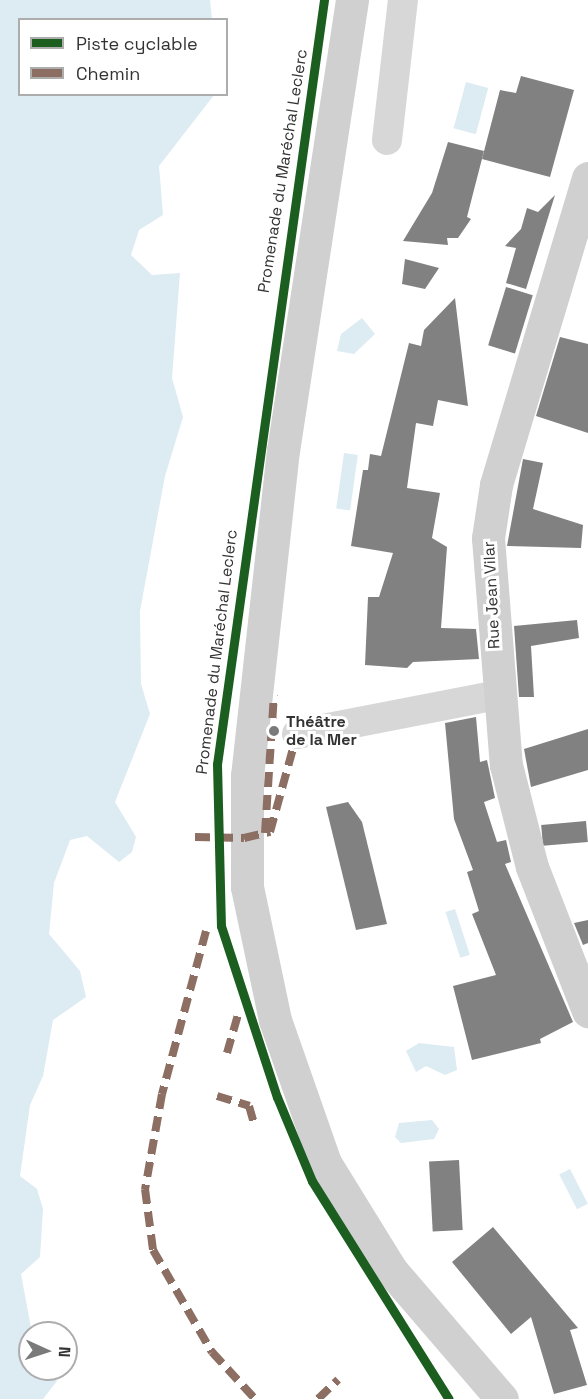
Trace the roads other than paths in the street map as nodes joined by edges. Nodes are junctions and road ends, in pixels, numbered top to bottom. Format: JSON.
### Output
{"nodes":[{"id":1,"x":352,"y":0,"type":"edge"},
{"id":2,"x":403,"y":0,"type":"edge"},
{"id":3,"x":387,"y":140,"type":"dead end"},
{"id":4,"x":588,"y":178,"type":"edge"},
{"id":5,"x":580,"y":223,"type":"edge"},
{"id":6,"x":498,"y":695,"type":"junction"},
{"id":7,"x":297,"y":734,"type":"dead end"},
{"id":8,"x":588,"y":1011,"type":"edge"},
{"id":9,"x":502,"y":1399,"type":"edge"}],
"edges":[{"from":1,"to":9,"type":"main road"},
{"from":2,"to":3,"type":"street"},
{"from":4,"to":5,"type":"main road","name":"Rue Jean Vilar"},
{"from":5,"to":6,"type":"main road","name":"Rue Jean Vilar"},
{"from":6,"to":7,"type":"street"},
{"from":6,"to":8,"type":"main road","name":"Rue Jean Vilar"}]}
